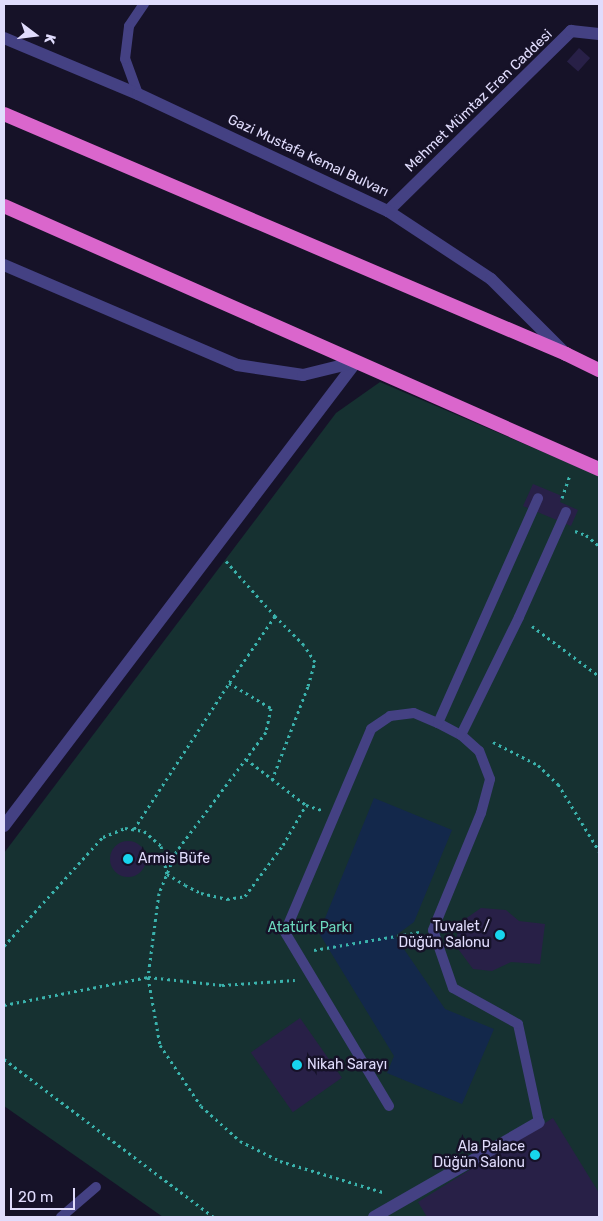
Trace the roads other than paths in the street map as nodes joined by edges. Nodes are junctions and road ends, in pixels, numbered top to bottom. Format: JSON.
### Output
{"nodes":[{"id":1,"x":144,"y":4,"type":"edge"},
{"id":2,"x":599,"y":34,"type":"edge"},
{"id":3,"x":4,"y":38,"type":"edge"},
{"id":4,"x":138,"y":94,"type":"junction"},
{"id":5,"x":4,"y":114,"type":"edge"},
{"id":6,"x":4,"y":206,"type":"edge"},
{"id":7,"x":388,"y":211,"type":"junction"},
{"id":8,"x":4,"y":265,"type":"edge"},
{"id":9,"x":566,"y":354,"type":"junction"},
{"id":10,"x":356,"y":362,"type":"junction"},
{"id":11,"x":599,"y":370,"type":"edge"},
{"id":12,"x":599,"y":469,"type":"edge"},
{"id":13,"x":538,"y":498,"type":"dead end"},
{"id":14,"x":566,"y":512,"type":"dead end"},
{"id":15,"x":438,"y":723,"type":"junction"},
{"id":16,"x":461,"y":735,"type":"junction"},
{"id":17,"x":4,"y":826,"type":"edge"},
{"id":18,"x":389,"y":1106,"type":"dead end"},
{"id":19,"x":539,"y":1122,"type":"joint"},
{"id":20,"x":96,"y":1187,"type":"dead end"},
{"id":21,"x":61,"y":1217,"type":"edge"},
{"id":22,"x":374,"y":1217,"type":"edge"}],
"edges":[{"from":1,"to":4,"type":"lane"},
{"from":2,"to":7,"type":"street","name":"Mehmet Mümtaz Eren Caddesi"},
{"from":3,"to":4,"type":"street","name":"Gazi Mustafa Kemal Bulvarı"},
{"from":4,"to":7,"type":"street","name":"Gazi Mustafa Kemal Bulvarı"},
{"from":5,"to":9,"type":"highway","name":"Gazi Mustafa Kemal Bulvarı"},
{"from":6,"to":10,"type":"highway"},
{"from":7,"to":9,"type":"street","name":"Gazi Mustafa Kemal Bulvarı"},
{"from":8,"to":10,"type":"street"},
{"from":9,"to":11,"type":"highway","name":"Gazi Mustafa Kemal Bulvarı"},
{"from":10,"to":12,"type":"highway"},
{"from":10,"to":17,"type":"street"},
{"from":13,"to":15,"type":"lane"},
{"from":14,"to":16,"type":"lane"},
{"from":15,"to":16,"type":"lane"},
{"from":15,"to":18,"type":"lane"},
{"from":16,"to":19,"type":"lane"},
{"from":19,"to":22,"type":"street"},
{"from":20,"to":21,"type":"lane"}]}
